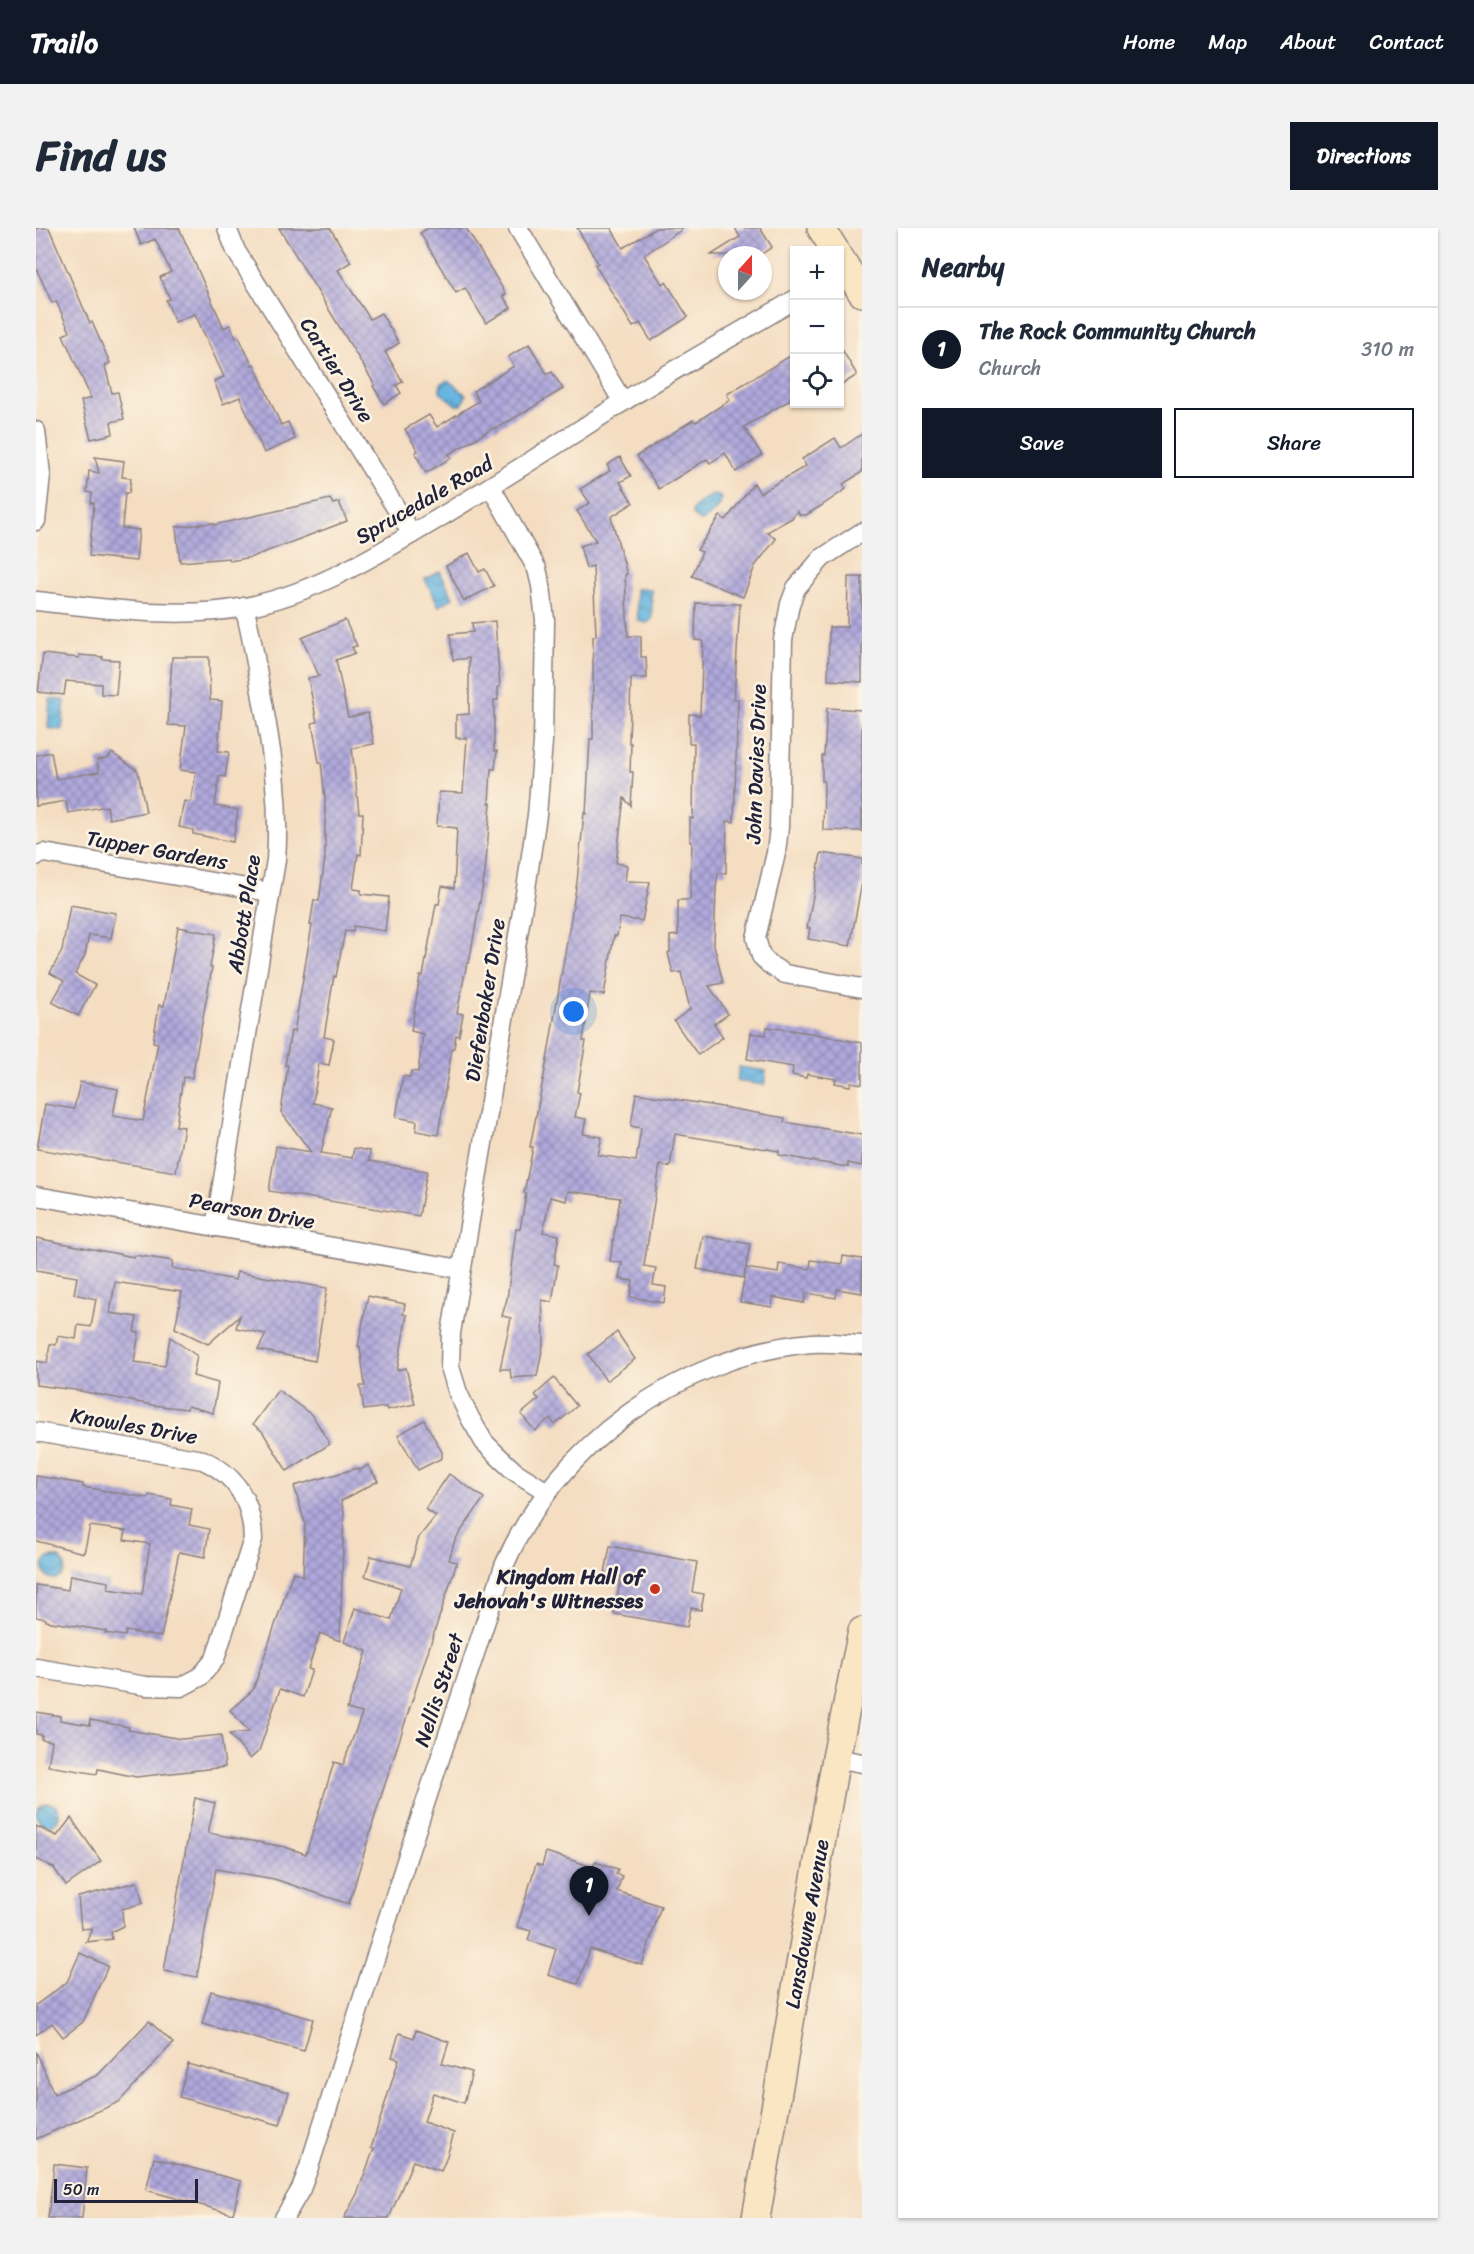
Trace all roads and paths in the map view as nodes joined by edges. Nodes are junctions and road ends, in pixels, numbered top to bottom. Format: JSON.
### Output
{"nodes":[{"id":1,"x":227,"y":228,"type":"edge"},
{"id":2,"x":518,"y":228,"type":"edge"},
{"id":3,"x":821,"y":228,"type":"edge"},
{"id":4,"x":833,"y":246,"type":"edge"},
{"id":5,"x":844,"y":262,"type":"edge"},
{"id":6,"x":862,"y":293,"type":"edge"},
{"id":7,"x":790,"y":303,"type":"edge"},
{"id":8,"x":623,"y":402,"type":"junction"},
{"id":9,"x":36,"y":431,"type":"edge"},
{"id":10,"x":491,"y":487,"type":"junction"},
{"id":11,"x":36,"y":521,"type":"edge"},
{"id":12,"x":862,"y":532,"type":"edge"},
{"id":13,"x":412,"y":534,"type":"junction"},
{"id":14,"x":36,"y":601,"type":"edge"},
{"id":15,"x":244,"y":607,"type":"junction"},
{"id":16,"x":36,"y":856,"type":"edge"},
{"id":17,"x":270,"y":892,"type":"junction"},
{"id":18,"x":862,"y":988,"type":"edge"},
{"id":19,"x":36,"y":1196,"type":"edge"},
{"id":20,"x":215,"y":1227,"type":"junction"},
{"id":21,"x":461,"y":1269,"type":"junction"},
{"id":22,"x":862,"y":1345,"type":"edge"},
{"id":23,"x":36,"y":1432,"type":"edge"},
{"id":24,"x":547,"y":1492,"type":"junction"},
{"id":25,"x":862,"y":1631,"type":"edge"},
{"id":26,"x":36,"y":1668,"type":"edge"},
{"id":27,"x":836,"y":1758,"type":"junction"},
{"id":28,"x":862,"y":1762,"type":"edge"},
{"id":29,"x":284,"y":2218,"type":"edge"},
{"id":30,"x":756,"y":2218,"type":"edge"}],
"edges":[{"from":1,"to":13,"type":"street","name":"Cartier Drive"},
{"from":2,"to":8,"type":"street"},
{"from":3,"to":4,"type":"main road"},
{"from":5,"to":6,"type":"main road"},
{"from":7,"to":8,"type":"street","name":"Sprucedale Road"},
{"from":8,"to":10,"type":"street","name":"Sprucedale Road"},
{"from":9,"to":11,"type":"street"},
{"from":10,"to":13,"type":"street","name":"Sprucedale Road"},
{"from":10,"to":21,"type":"street","name":"Diefenbaker Drive"},
{"from":12,"to":18,"type":"street","name":"John Davies Drive"},
{"from":13,"to":15,"type":"street","name":"Sprucedale Road"},
{"from":14,"to":15,"type":"street","name":"Sprucedale Road"},
{"from":15,"to":17,"type":"street","name":"Abbott Place"},
{"from":16,"to":17,"type":"street","name":"Tupper Gardens"},
{"from":17,"to":20,"type":"street","name":"Abbott Place"},
{"from":19,"to":20,"type":"street","name":"Pearson Drive"},
{"from":20,"to":21,"type":"street","name":"Pearson Drive"},
{"from":21,"to":24,"type":"street","name":"Diefenbaker Drive"},
{"from":22,"to":24,"type":"street","name":"Nellis Street"},
{"from":23,"to":26,"type":"street","name":"Knowles Drive"},
{"from":24,"to":29,"type":"street","name":"Nellis Street"},
{"from":25,"to":27,"type":"main road","name":"Lansdowne Avenue"},
{"from":27,"to":28,"type":"street"},
{"from":27,"to":30,"type":"main road","name":"Lansdowne Avenue"}]}
